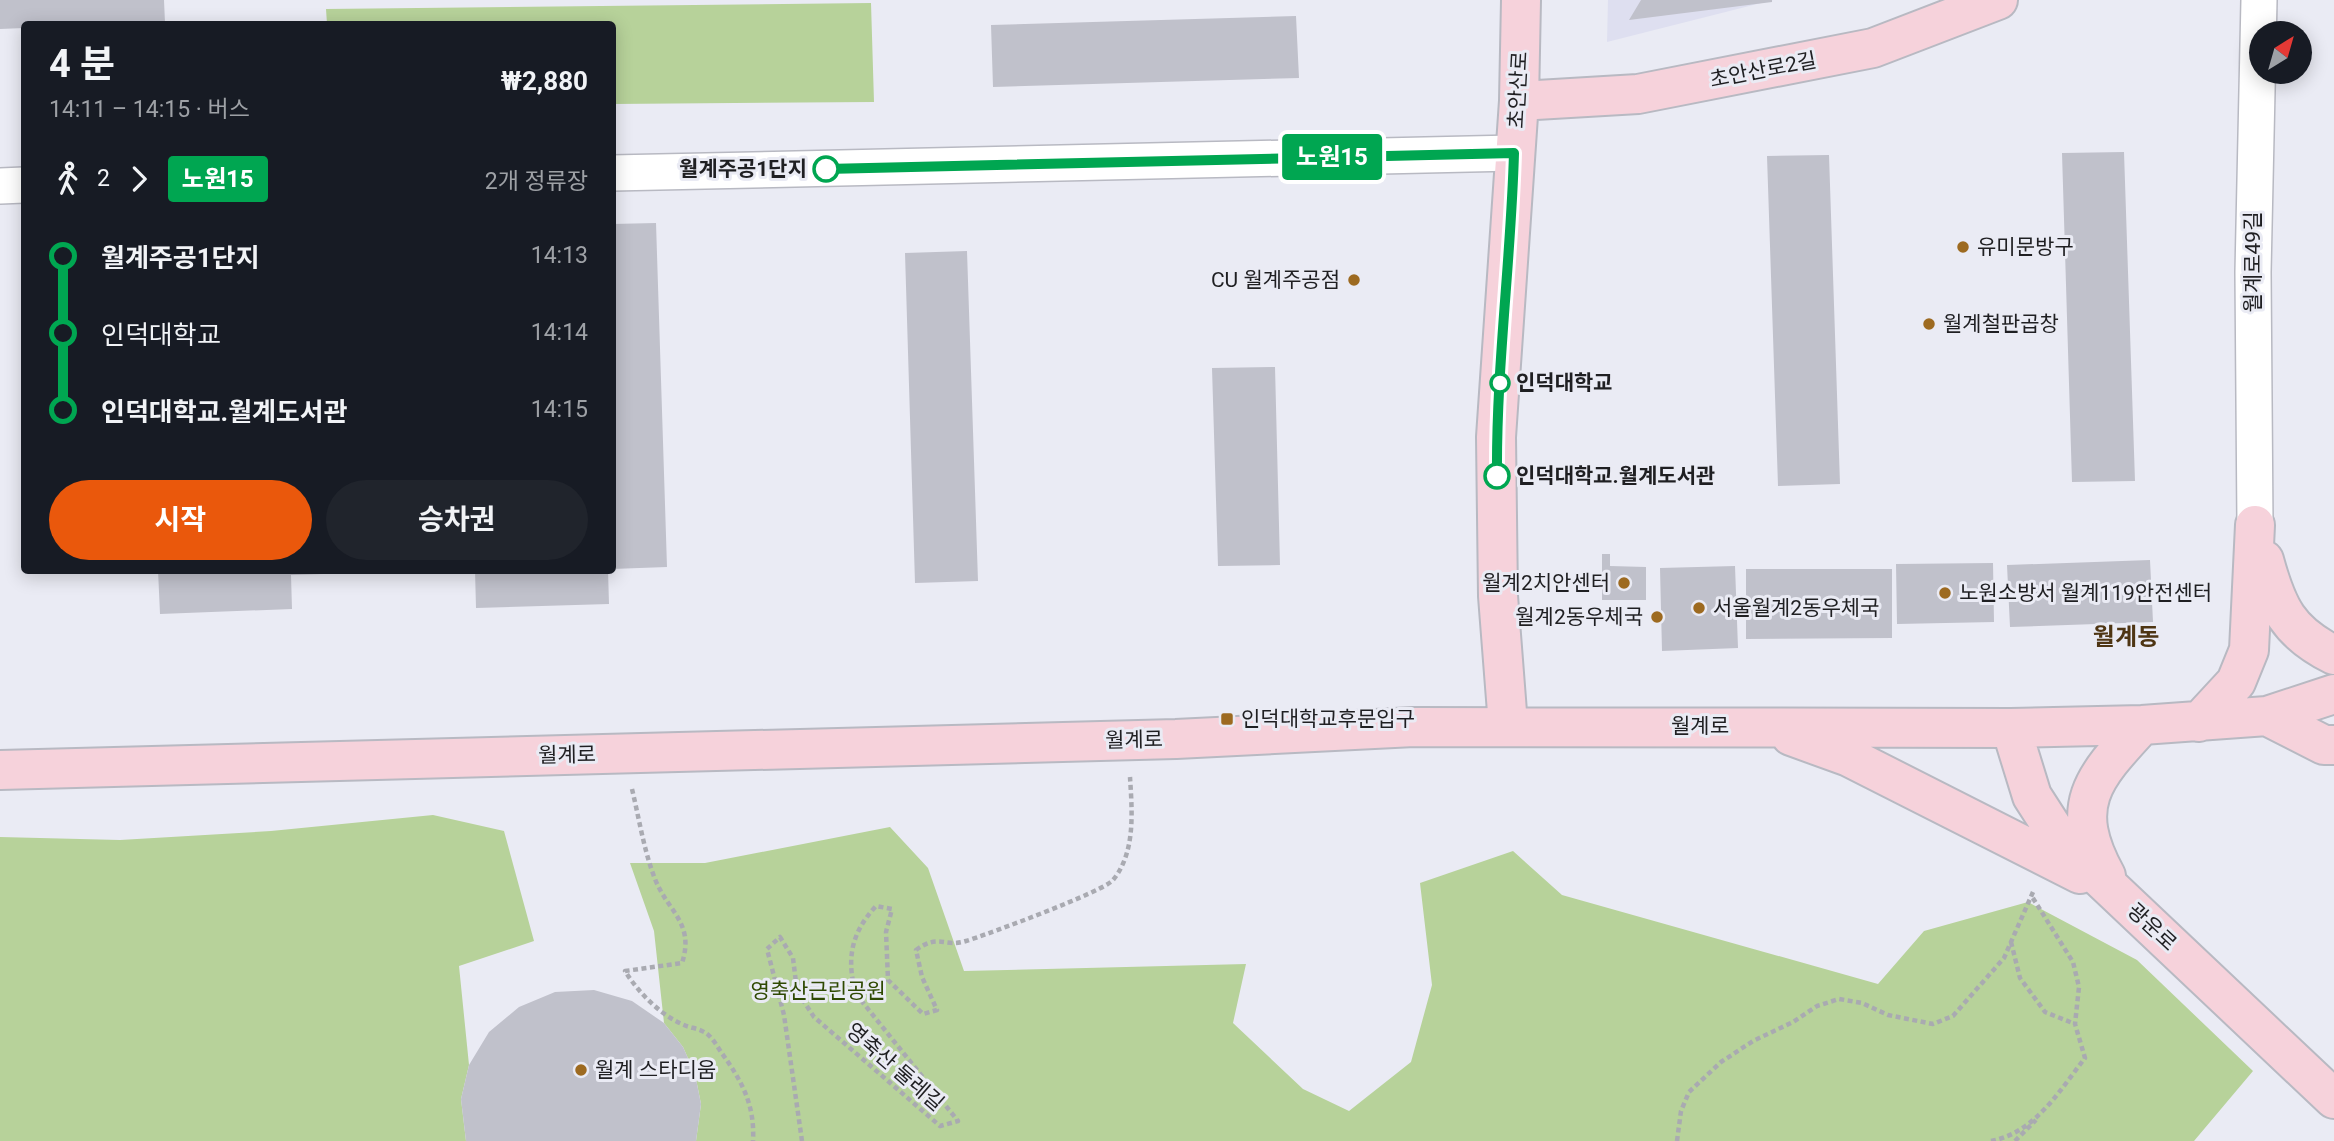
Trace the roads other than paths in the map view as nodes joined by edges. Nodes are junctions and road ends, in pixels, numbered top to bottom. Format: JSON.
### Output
{"nodes":[{"id":1,"x":1521,"y":0,"type":"edge"},
{"id":2,"x":1998,"y":0,"type":"edge"},
{"id":3,"x":2259,"y":0,"type":"edge"},
{"id":4,"x":1519,"y":102,"type":"junction"},
{"id":5,"x":1514,"y":153,"type":"junction"},
{"id":6,"x":616,"y":173,"type":"edge"},
{"id":7,"x":21,"y":185,"type":"edge"},
{"id":8,"x":0,"y":186,"type":"edge"},
{"id":9,"x":2255,"y":524,"type":"junction"},
{"id":10,"x":2334,"y":656,"type":"edge"},
{"id":11,"x":2334,"y":694,"type":"edge"},
{"id":12,"x":2267,"y":716,"type":"junction"},
{"id":13,"x":2199,"y":722,"type":"junction"},
{"id":14,"x":1508,"y":725,"type":"junction"},
{"id":15,"x":2142,"y":725,"type":"junction"},
{"id":16,"x":1766,"y":727,"type":"junction"},
{"id":17,"x":2011,"y":728,"type":"junction"},
{"id":18,"x":2334,"y":745,"type":"edge"},
{"id":19,"x":0,"y":770,"type":"edge"},
{"id":20,"x":2113,"y":891,"type":"junction"},
{"id":21,"x":2334,"y":1098,"type":"edge"}],
"edges":[{"from":1,"to":4,"type":"main road","name":"초안산로"},
{"from":2,"to":4,"type":"main road","name":"초안산로2길"},
{"from":3,"to":9,"type":"street","name":"월계로49길"},
{"from":4,"to":5,"type":"main road","name":"초안산로"},
{"from":5,"to":6,"type":"street"},
{"from":5,"to":14,"type":"main road","name":"초안산로"},
{"from":7,"to":8,"type":"street"},
{"from":9,"to":10,"type":"main road"},
{"from":9,"to":13,"type":"main road"},
{"from":11,"to":12,"type":"main road","name":"월계로"},
{"from":12,"to":13,"type":"main road","name":"월계로"},
{"from":12,"to":18,"type":"main road"},
{"from":13,"to":15,"type":"main road","name":"월계로"},
{"from":14,"to":16,"type":"main road","name":"월계로"},
{"from":14,"to":19,"type":"main road","name":"월계로"},
{"from":15,"to":17,"type":"main road","name":"월계로"},
{"from":15,"to":20,"type":"main road"},
{"from":16,"to":17,"type":"main road","name":"월계로"},
{"from":16,"to":20,"type":"main road"},
{"from":17,"to":20,"type":"main road","name":"광운로"},
{"from":20,"to":21,"type":"main road","name":"광운로"}]}
